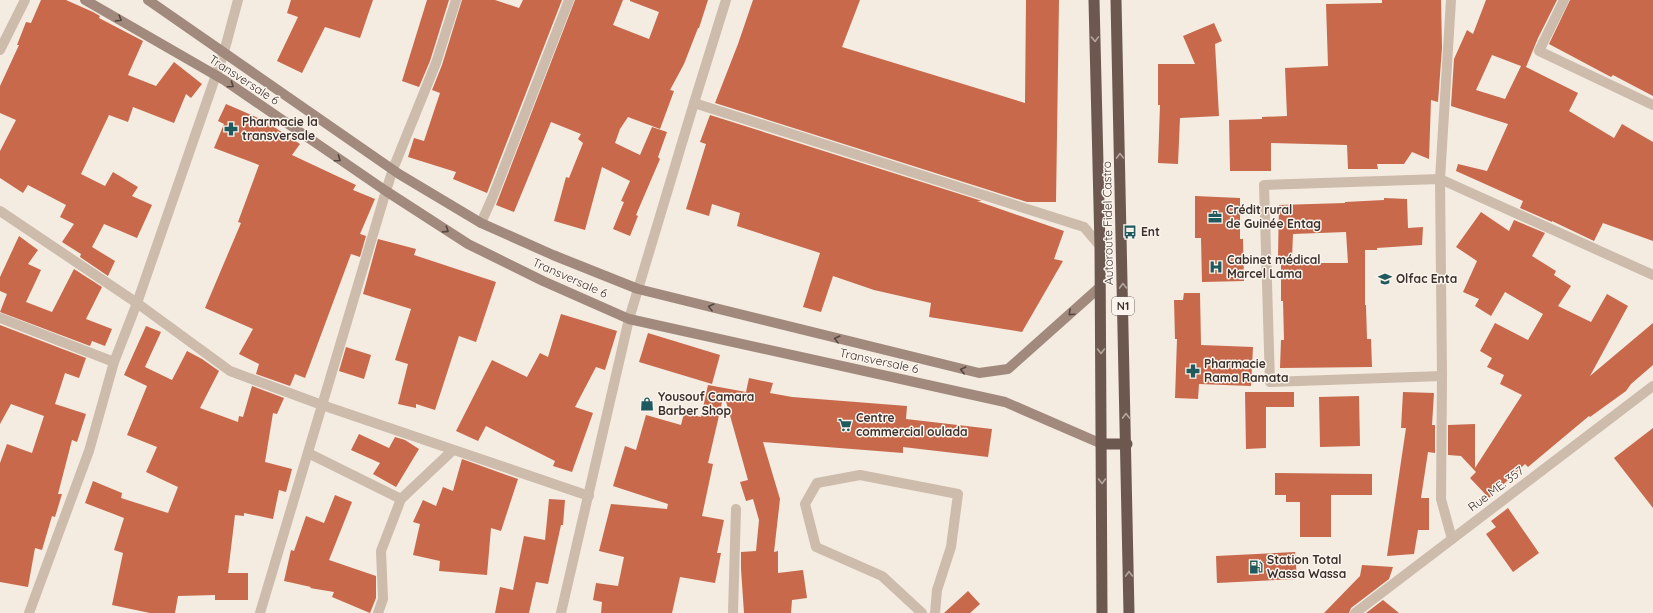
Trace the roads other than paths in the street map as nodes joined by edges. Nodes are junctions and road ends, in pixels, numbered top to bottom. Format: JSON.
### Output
{"nodes":[{"id":1,"x":25,"y":0,"type":"edge"},
{"id":2,"x":85,"y":0,"type":"edge"},
{"id":3,"x":148,"y":0,"type":"edge"},
{"id":4,"x":238,"y":0,"type":"edge"},
{"id":5,"x":456,"y":0,"type":"edge"},
{"id":6,"x":569,"y":0,"type":"edge"},
{"id":7,"x":726,"y":0,"type":"edge"},
{"id":8,"x":1094,"y":0,"type":"edge"},
{"id":9,"x":1116,"y":0,"type":"edge"},
{"id":10,"x":1452,"y":0,"type":"edge"},
{"id":11,"x":1564,"y":0,"type":"edge"},
{"id":12,"x":0,"y":50,"type":"edge"},
{"id":13,"x":224,"y":52,"type":"junction"},
{"id":14,"x":215,"y":75,"type":"junction"},
{"id":15,"x":694,"y":103,"type":"junction"},
{"id":16,"x":1653,"y":105,"type":"edge"},
{"id":17,"x":393,"y":169,"type":"junction"},
{"id":18,"x":1440,"y":179,"type":"junction"},
{"id":19,"x":386,"y":191,"type":"junction"},
{"id":20,"x":0,"y":211,"type":"edge"},
{"id":21,"x":482,"y":223,"type":"junction"},
{"id":22,"x":1100,"y":246,"type":"junction"},
{"id":23,"x":1653,"y":275,"type":"edge"},
{"id":24,"x":1100,"y":287,"type":"junction"},
{"id":25,"x":638,"y":289,"type":"junction"},
{"id":26,"x":137,"y":303,"type":"junction"},
{"id":27,"x":0,"y":318,"type":"edge"},
{"id":28,"x":629,"y":319,"type":"junction"},
{"id":29,"x":114,"y":362,"type":"junction"},
{"id":30,"x":1442,"y":376,"type":"junction"},
{"id":31,"x":1653,"y":386,"type":"edge"},
{"id":32,"x":322,"y":405,"type":"junction"},
{"id":33,"x":1102,"y":444,"type":"junction"},
{"id":34,"x":1127,"y":444,"type":"junction"},
{"id":35,"x":453,"y":450,"type":"junction"},
{"id":36,"x":308,"y":453,"type":"junction"},
{"id":37,"x":589,"y":496,"type":"junction"},
{"id":38,"x":401,"y":499,"type":"junction"},
{"id":39,"x":736,"y":509,"type":"dead end"},
{"id":40,"x":1452,"y":539,"type":"junction"},
{"id":41,"x":29,"y":613,"type":"edge"},
{"id":42,"x":260,"y":613,"type":"edge"},
{"id":43,"x":378,"y":613,"type":"edge"},
{"id":44,"x":561,"y":613,"type":"edge"},
{"id":45,"x":733,"y":613,"type":"edge"},
{"id":46,"x":922,"y":613,"type":"edge"},
{"id":47,"x":936,"y":613,"type":"edge"},
{"id":48,"x":1102,"y":613,"type":"edge"},
{"id":49,"x":1129,"y":613,"type":"edge"},
{"id":50,"x":1355,"y":613,"type":"edge"}],
"edges":[{"from":1,"to":12,"type":"street"},
{"from":2,"to":14,"type":"main road","name":"Transversale 6","one_way":true},
{"from":3,"to":13,"type":"main road","name":"Transversale 6"},
{"from":4,"to":13,"type":"street"},
{"from":5,"to":17,"type":"street"},
{"from":6,"to":21,"type":"street"},
{"from":7,"to":15,"type":"street"},
{"from":8,"to":22,"type":"highway","name":"Autoroute Fidel Castro","number":"N1","one_way":true},
{"from":34,"to":9,"type":"highway","name":"Autoroute Fidel Castro","number":"N1","one_way":true},
{"from":10,"to":18,"type":"street"},
{"from":11,"to":16,"type":"street"},
{"from":13,"to":14,"type":"street"},
{"from":13,"to":17,"type":"main road","name":"Transversale 6"},
{"from":14,"to":19,"type":"main road","name":"Transversale 6","one_way":true},
{"from":14,"to":26,"type":"street"},
{"from":15,"to":22,"type":"street"},
{"from":15,"to":25,"type":"street"},
{"from":17,"to":19,"type":"street"},
{"from":17,"to":21,"type":"main road","name":"Transversale 6"},
{"from":18,"to":23,"type":"street"},
{"from":18,"to":30,"type":"street"},
{"from":18,"to":30,"type":"street"},
{"from":19,"to":28,"type":"main road","name":"Transversale 6","one_way":true},
{"from":19,"to":32,"type":"street"},
{"from":20,"to":26,"type":"street"},
{"from":21,"to":25,"type":"main road","name":"Transversale 6"},
{"from":22,"to":24,"type":"highway","name":"Autoroute Fidel Castro","number":"N1"},
{"from":24,"to":25,"type":"main road","name":"Transversale 6","one_way":true},
{"from":24,"to":33,"type":"highway","name":"Autoroute Fidel Castro","number":"N1","one_way":true},
{"from":25,"to":28,"type":"street"},
{"from":26,"to":29,"type":"street"},
{"from":26,"to":32,"type":"street"},
{"from":27,"to":29,"type":"street"},
{"from":28,"to":33,"type":"main road","name":"Transversale 6"},
{"from":28,"to":37,"type":"street"},
{"from":29,"to":41,"type":"street"},
{"from":30,"to":40,"type":"street"},
{"from":31,"to":40,"type":"street","name":"Rue ME. 357"},
{"from":32,"to":35,"type":"street"},
{"from":32,"to":36,"type":"street"},
{"from":33,"to":34,"type":"highway"},
{"from":33,"to":48,"type":"highway","name":"Autoroute Fidel Castro","number":"N1","one_way":true},
{"from":49,"to":34,"type":"highway","name":"Autoroute Fidel Castro","number":"N1","one_way":true},
{"from":35,"to":37,"type":"street"},
{"from":35,"to":38,"type":"street"},
{"from":36,"to":38,"type":"street"},
{"from":36,"to":42,"type":"street"},
{"from":37,"to":44,"type":"street"},
{"from":38,"to":43,"type":"street"},
{"from":39,"to":45,"type":"street"},
{"from":40,"to":50,"type":"street","name":"Rue ME. 357"},
{"from":46,"to":47,"type":"street"}]}
